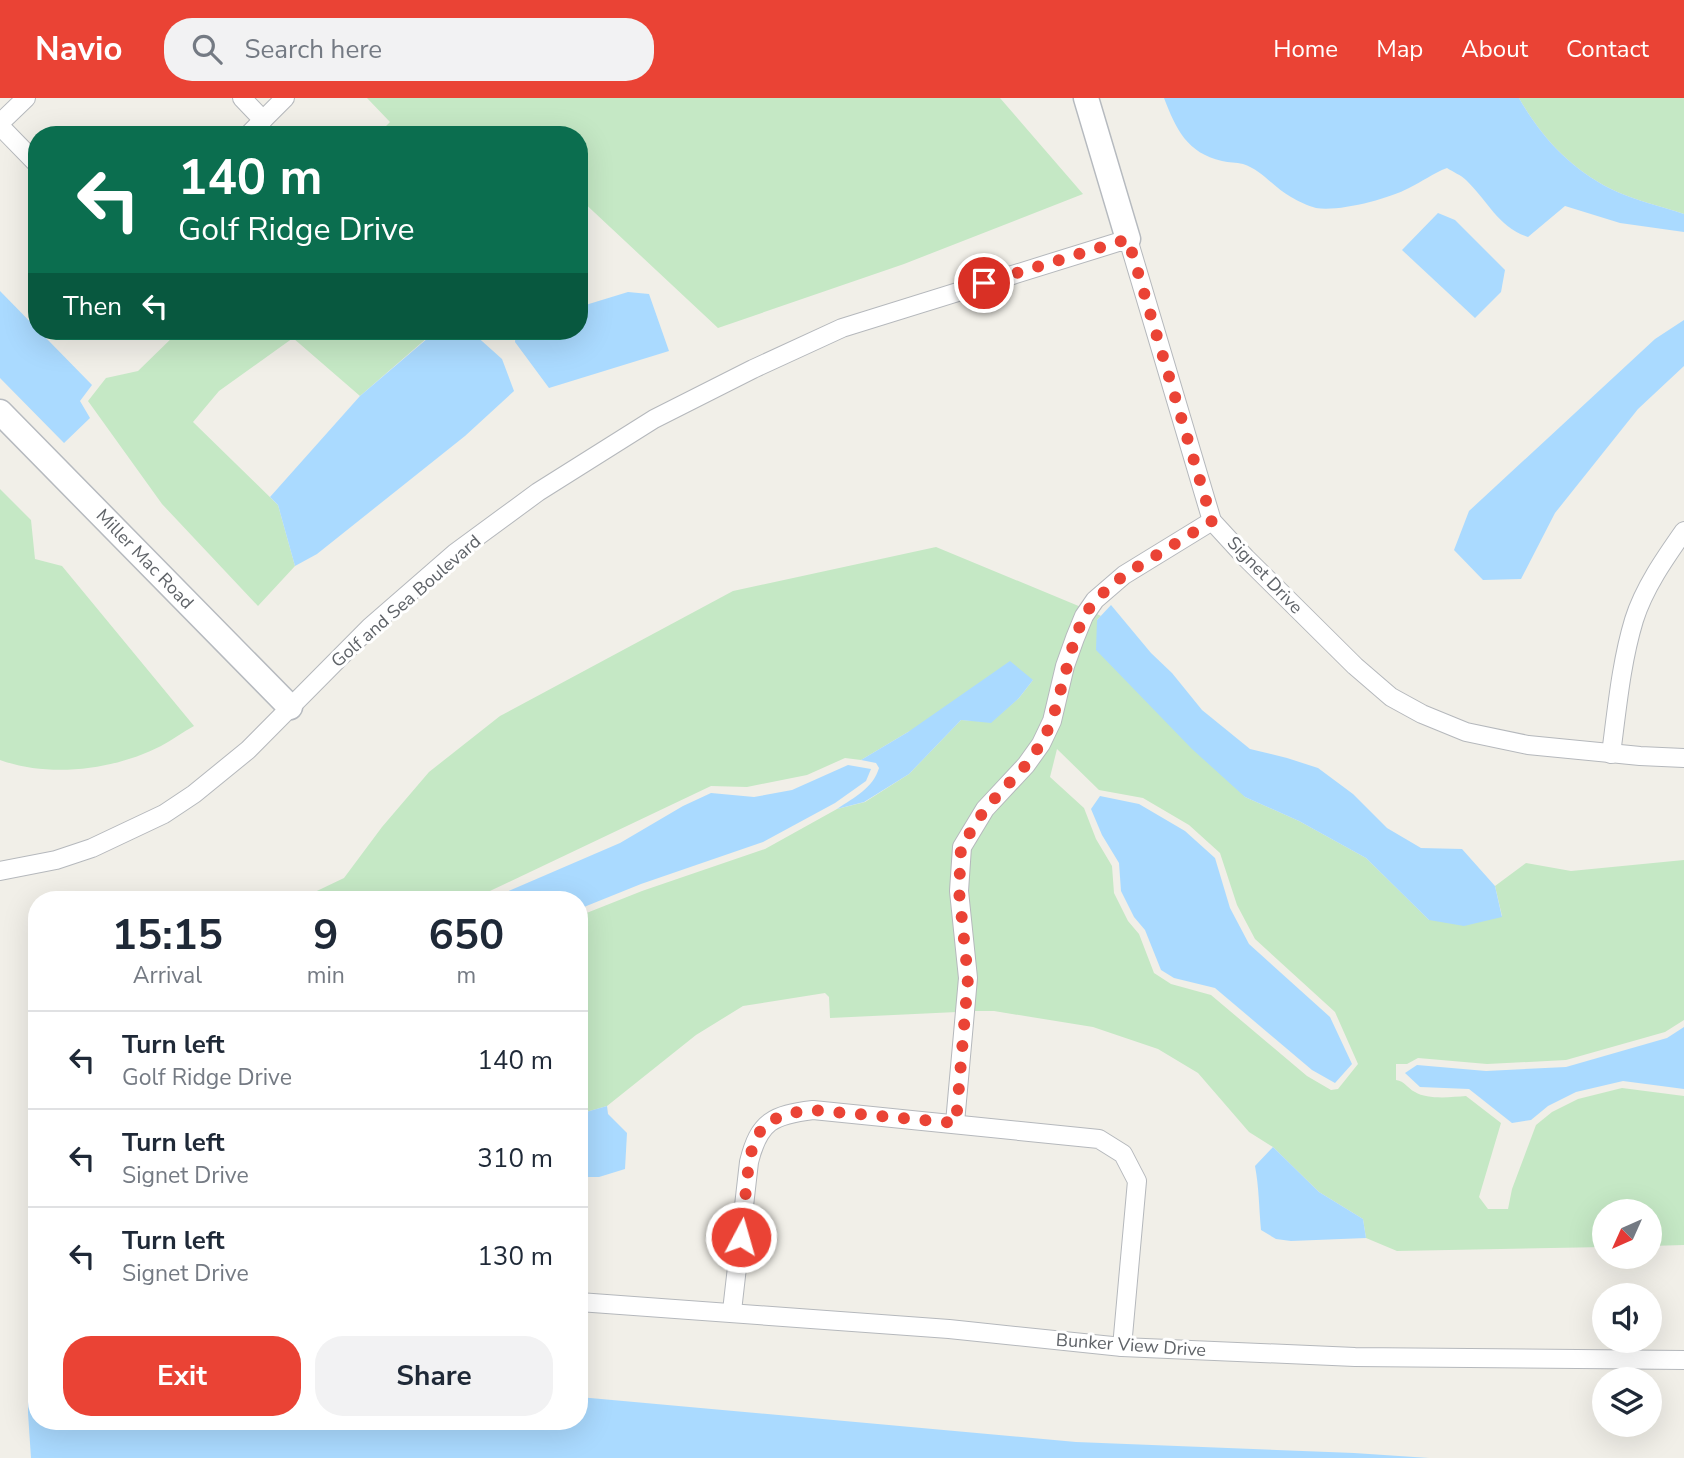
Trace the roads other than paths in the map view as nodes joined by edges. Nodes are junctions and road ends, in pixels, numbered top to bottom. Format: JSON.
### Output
{"nodes":[{"id":1,"x":26,"y":98,"type":"edge"},
{"id":2,"x":242,"y":98,"type":"edge"},
{"id":3,"x":285,"y":98,"type":"edge"},
{"id":4,"x":1086,"y":98,"type":"edge"},
{"id":5,"x":263,"y":120,"type":"junction"},
{"id":6,"x":0,"y":125,"type":"edge"},
{"id":7,"x":257,"y":126,"type":"edge"},
{"id":8,"x":28,"y":155,"type":"edge"},
{"id":9,"x":1128,"y":239,"type":"junction"},
{"id":10,"x":0,"y":412,"type":"edge"},
{"id":11,"x":1212,"y":521,"type":"junction"},
{"id":12,"x":1684,"y":531,"type":"edge"},
{"id":13,"x":290,"y":707,"type":"junction"},
{"id":14,"x":1611,"y":754,"type":"junction"},
{"id":15,"x":1684,"y":758,"type":"edge"},
{"id":16,"x":0,"y":872,"type":"edge"},
{"id":17,"x":956,"y":1123,"type":"junction"},
{"id":18,"x":588,"y":1303,"type":"edge"},
{"id":19,"x":732,"y":1311,"type":"junction"},
{"id":20,"x":1122,"y":1347,"type":"junction"},
{"id":21,"x":1684,"y":1360,"type":"edge"}],
"edges":[{"from":1,"to":6,"type":"street"},
{"from":2,"to":5,"type":"street"},
{"from":3,"to":5,"type":"street"},
{"from":4,"to":9,"type":"street"},
{"from":5,"to":7,"type":"street"},
{"from":6,"to":8,"type":"street"},
{"from":9,"to":11,"type":"street","name":"Signet Drive"},
{"from":9,"to":13,"type":"street","name":"Golf and Sea Boulevard"},
{"from":10,"to":13,"type":"street","name":"Miller Mac Road"},
{"from":11,"to":14,"type":"street","name":"Signet Drive"},
{"from":11,"to":17,"type":"street"},
{"from":12,"to":14,"type":"street"},
{"from":13,"to":16,"type":"street","name":"Golf and Sea Boulevard"},
{"from":14,"to":15,"type":"street","name":"Signet Drive"},
{"from":17,"to":19,"type":"street"},
{"from":17,"to":20,"type":"street"},
{"from":18,"to":19,"type":"street","name":"Bunker View Drive"},
{"from":19,"to":20,"type":"street","name":"Bunker View Drive"},
{"from":20,"to":21,"type":"street","name":"Bunker View Drive"}]}
